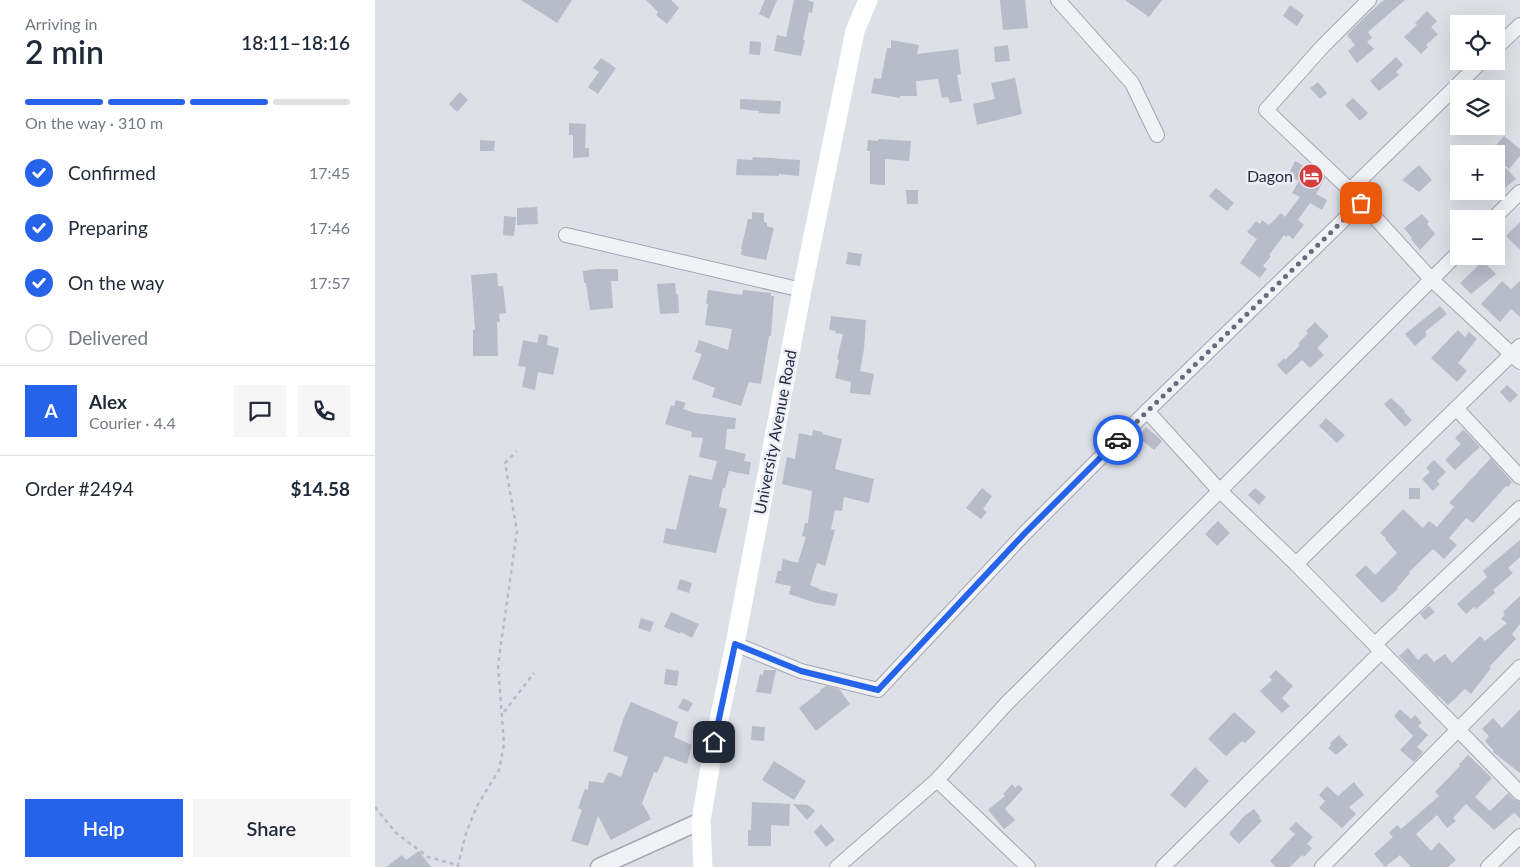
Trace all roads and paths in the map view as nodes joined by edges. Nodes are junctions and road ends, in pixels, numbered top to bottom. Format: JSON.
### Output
{"nodes":[{"id":1,"x":868,"y":0,"type":"edge"},
{"id":2,"x":1058,"y":0,"type":"edge"},
{"id":3,"x":1369,"y":0,"type":"edge"},
{"id":4,"x":1520,"y":25,"type":"edge"},
{"id":5,"x":1505,"y":39,"type":"edge"},
{"id":6,"x":1473,"y":70,"type":"edge"},
{"id":7,"x":1157,"y":135,"type":"dead end"},
{"id":8,"x":1350,"y":190,"type":"junction"},
{"id":9,"x":1520,"y":192,"type":"edge"},
{"id":10,"x":1361,"y":203,"type":"junction"},
{"id":11,"x":1502,"y":210,"type":"edge"},
{"id":12,"x":566,"y":235,"type":"dead end"},
{"id":13,"x":1450,"y":261,"type":"edge"},
{"id":14,"x":1431,"y":279,"type":"junction"},
{"id":15,"x":802,"y":290,"type":"junction"},
{"id":16,"x":1517,"y":354,"type":"edge"},
{"id":17,"x":1456,"y":408,"type":"junction"},
{"id":18,"x":1147,"y":411,"type":"junction"},
{"id":19,"x":517,"y":451,"type":"dead end"},
{"id":20,"x":1520,"y":477,"type":"edge"},
{"id":21,"x":1219,"y":490,"type":"junction"},
{"id":22,"x":1520,"y":508,"type":"edge"},
{"id":23,"x":1296,"y":564,"type":"junction"},
{"id":24,"x":735,"y":644,"type":"junction"},
{"id":25,"x":1378,"y":648,"type":"junction"},
{"id":26,"x":1520,"y":667,"type":"edge"},
{"id":27,"x":534,"y":673,"type":"dead end"},
{"id":28,"x":503,"y":714,"type":"junction"},
{"id":29,"x":1457,"y":729,"type":"junction"},
{"id":30,"x":937,"y":780,"type":"junction"},
{"id":31,"x":1520,"y":793,"type":"edge"},
{"id":32,"x":375,"y":807,"type":"edge"},
{"id":33,"x":701,"y":821,"type":"junction"},
{"id":34,"x":1520,"y":836,"type":"edge"},
{"id":35,"x":458,"y":866,"type":"edge"},
{"id":36,"x":599,"y":867,"type":"edge"},
{"id":37,"x":703,"y":867,"type":"edge"},
{"id":38,"x":837,"y":867,"type":"edge"},
{"id":39,"x":1028,"y":867,"type":"edge"},
{"id":40,"x":1163,"y":867,"type":"edge"},
{"id":41,"x":1321,"y":867,"type":"edge"},
{"id":42,"x":1488,"y":867,"type":"edge"}],
"edges":[{"from":1,"to":15,"type":"main road","name":"University Avenue Road"},
{"from":2,"to":7,"type":"street"},
{"from":3,"to":8,"type":"street"},
{"from":4,"to":5,"type":"street"},
{"from":6,"to":8,"type":"street"},
{"from":8,"to":10,"type":"street"},
{"from":9,"to":11,"type":"street"},
{"from":10,"to":14,"type":"street"},
{"from":10,"to":18,"type":"street"},
{"from":12,"to":15,"type":"street"},
{"from":13,"to":14,"type":"street"},
{"from":14,"to":16,"type":"street"},
{"from":14,"to":21,"type":"street"},
{"from":15,"to":24,"type":"main road","name":"University Avenue Road"},
{"from":16,"to":17,"type":"street"},
{"from":17,"to":20,"type":"street"},
{"from":17,"to":23,"type":"street"},
{"from":18,"to":21,"type":"street"},
{"from":18,"to":24,"type":"street"},
{"from":19,"to":28,"type":"path"},
{"from":21,"to":23,"type":"street"},
{"from":21,"to":30,"type":"street"},
{"from":22,"to":25,"type":"street"},
{"from":23,"to":25,"type":"street"},
{"from":24,"to":33,"type":"main road","name":"University Avenue Road"},
{"from":25,"to":29,"type":"street"},
{"from":25,"to":40,"type":"street"},
{"from":26,"to":29,"type":"street"},
{"from":27,"to":28,"type":"path"},
{"from":28,"to":35,"type":"path"},
{"from":29,"to":31,"type":"street"},
{"from":29,"to":41,"type":"street"},
{"from":30,"to":38,"type":"street"},
{"from":30,"to":39,"type":"street"},
{"from":32,"to":35,"type":"path"},
{"from":33,"to":36,"type":"street"},
{"from":33,"to":37,"type":"main road","name":"University Avenue Road"},
{"from":34,"to":42,"type":"street"}]}
